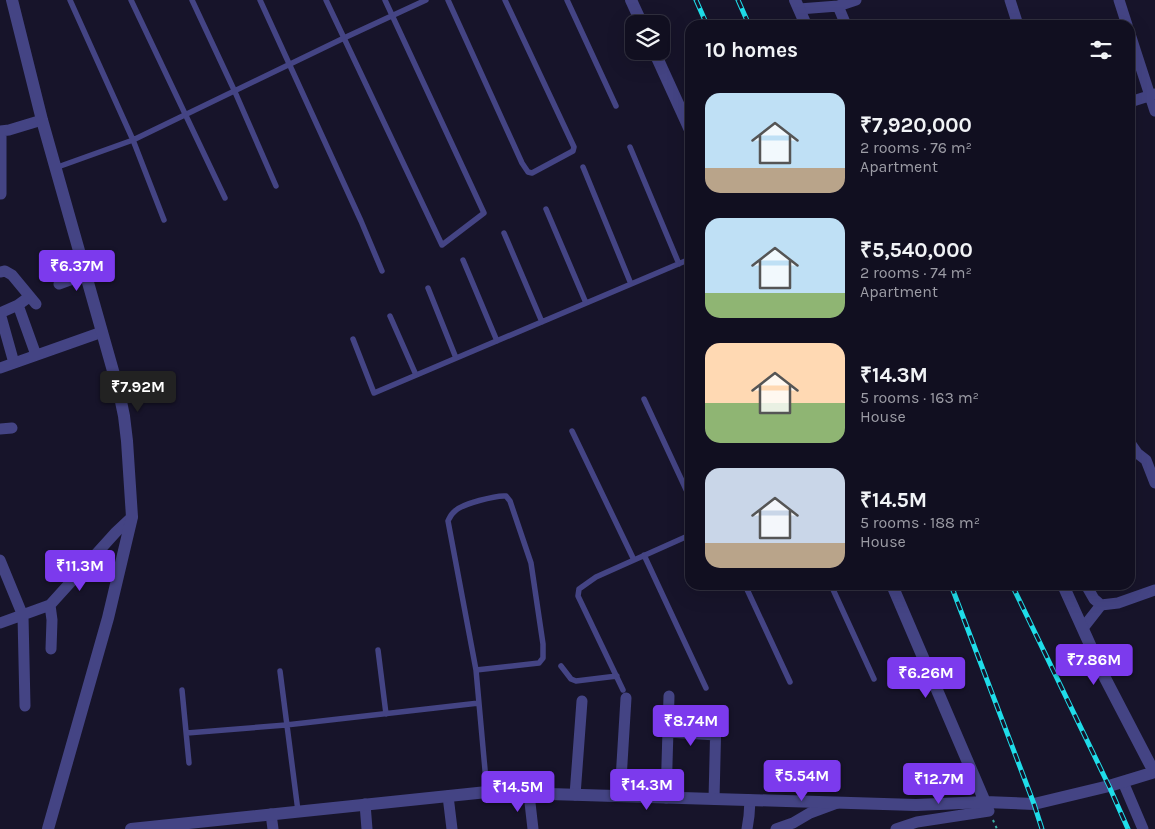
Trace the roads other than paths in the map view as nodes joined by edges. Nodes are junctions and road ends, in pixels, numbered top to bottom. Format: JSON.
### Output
{"nodes":[{"id":1,"x":12,"y":0,"type":"edge"},
{"id":2,"x":70,"y":0,"type":"edge"},
{"id":3,"x":131,"y":0,"type":"edge"},
{"id":4,"x":192,"y":0,"type":"edge"},
{"id":5,"x":260,"y":0,"type":"edge"},
{"id":6,"x":326,"y":0,"type":"edge"},
{"id":7,"x":385,"y":0,"type":"edge"},
{"id":8,"x":426,"y":0,"type":"edge"},
{"id":9,"x":448,"y":0,"type":"edge"},
{"id":10,"x":505,"y":0,"type":"edge"},
{"id":11,"x":567,"y":0,"type":"edge"},
{"id":12,"x":631,"y":0,"type":"edge"},
{"id":13,"x":856,"y":0,"type":"edge"},
{"id":14,"x":1010,"y":0,"type":"edge"},
{"id":15,"x":1118,"y":0,"type":"edge"},
{"id":16,"x":797,"y":4,"type":"edge"},
{"id":17,"x":838,"y":6,"type":"junction"},
{"id":18,"x":392,"y":15,"type":"junction"},
{"id":19,"x":638,"y":15,"type":"edge"},
{"id":20,"x":804,"y":20,"type":"edge"},
{"id":21,"x":844,"y":20,"type":"edge"},
{"id":22,"x":1016,"y":20,"type":"edge"},
{"id":23,"x":1125,"y":20,"type":"edge"},
{"id":24,"x":344,"y":38,"type":"junction"},
{"id":25,"x":1135,"y":47,"type":"edge"},
{"id":26,"x":658,"y":60,"type":"edge"},
{"id":27,"x":291,"y":65,"type":"junction"},
{"id":28,"x":235,"y":92,"type":"junction"},
{"id":29,"x":1153,"y":95,"type":"edge"},
{"id":30,"x":1135,"y":100,"type":"edge"},
{"id":31,"x":616,"y":106,"type":"dead end"},
{"id":32,"x":1155,"y":111,"type":"edge"},
{"id":33,"x":185,"y":115,"type":"junction"},
{"id":34,"x":685,"y":119,"type":"edge"},
{"id":35,"x":42,"y":120,"type":"junction"},
{"id":36,"x":0,"y":131,"type":"edge"},
{"id":37,"x":133,"y":140,"type":"junction"},
{"id":38,"x":630,"y":147,"type":"dead end"},
{"id":39,"x":583,"y":167,"type":"dead end"},
{"id":40,"x":55,"y":168,"type":"junction"},
{"id":41,"x":276,"y":186,"type":"dead end"},
{"id":42,"x":1,"y":194,"type":"dead end"},
{"id":43,"x":225,"y":198,"type":"dead end"},
{"id":44,"x":546,"y":209,"type":"dead end"},
{"id":45,"x":164,"y":220,"type":"dead end"},
{"id":46,"x":504,"y":233,"type":"dead end"},
{"id":47,"x":463,"y":260,"type":"dead end"},
{"id":48,"x":685,"y":261,"type":"edge"},
{"id":49,"x":678,"y":264,"type":"junction"},
{"id":50,"x":382,"y":271,"type":"dead end"},
{"id":51,"x":0,"y":272,"type":"edge"},
{"id":52,"x":86,"y":274,"type":"junction"},
{"id":53,"x":59,"y":284,"type":"dead end"},
{"id":54,"x":631,"y":284,"type":"junction"},
{"id":55,"x":428,"y":288,"type":"dead end"},
{"id":56,"x":586,"y":303,"type":"junction"},
{"id":57,"x":18,"y":305,"type":"junction"},
{"id":58,"x":390,"y":316,"type":"dead end"},
{"id":59,"x":542,"y":322,"type":"junction"},
{"id":60,"x":102,"y":332,"type":"junction"},
{"id":61,"x":353,"y":339,"type":"dead end"},
{"id":62,"x":497,"y":341,"type":"junction"},
{"id":63,"x":36,"y":356,"type":"junction"},
{"id":64,"x":456,"y":358,"type":"junction"},
{"id":65,"x":14,"y":363,"type":"junction"},
{"id":66,"x":0,"y":368,"type":"edge"},
{"id":67,"x":416,"y":375,"type":"junction"},
{"id":68,"x":644,"y":399,"type":"dead end"},
{"id":69,"x":572,"y":431,"type":"dead end"},
{"id":70,"x":1135,"y":450,"type":"edge"},
{"id":71,"x":1155,"y":483,"type":"edge"},
{"id":72,"x":685,"y":487,"type":"edge"},
{"id":73,"x":132,"y":517,"type":"junction"},
{"id":74,"x":685,"y":537,"type":"edge"},
{"id":75,"x":644,"y":555,"type":"junction"},
{"id":76,"x":0,"y":560,"type":"edge"},
{"id":77,"x":634,"y":560,"type":"junction"},
{"id":78,"x":747,"y":590,"type":"edge"},
{"id":79,"x":833,"y":590,"type":"edge"},
{"id":80,"x":894,"y":590,"type":"edge"},
{"id":81,"x":1065,"y":590,"type":"edge"},
{"id":82,"x":1089,"y":590,"type":"edge"},
{"id":83,"x":1155,"y":590,"type":"edge"},
{"id":84,"x":50,"y":605,"type":"junction"},
{"id":85,"x":1101,"y":605,"type":"junction"},
{"id":86,"x":23,"y":616,"type":"junction"},
{"id":87,"x":0,"y":623,"type":"edge"},
{"id":88,"x":1083,"y":628,"type":"junction"},
{"id":89,"x":51,"y":649,"type":"dead end"},
{"id":90,"x":378,"y":650,"type":"dead end"},
{"id":91,"x":561,"y":666,"type":"dead end"},
{"id":92,"x":476,"y":670,"type":"junction"},
{"id":93,"x":280,"y":671,"type":"dead end"},
{"id":94,"x":617,"y":676,"type":"junction"},
{"id":95,"x":874,"y":679,"type":"dead end"},
{"id":96,"x":790,"y":682,"type":"dead end"},
{"id":97,"x":706,"y":688,"type":"dead end"},
{"id":98,"x":182,"y":690,"type":"dead end"},
{"id":99,"x":625,"y":694,"type":"joint"},
{"id":100,"x":670,"y":696,"type":"dead end"},
{"id":101,"x":582,"y":701,"type":"dead end"},
{"id":102,"x":480,"y":703,"type":"junction"},
{"id":103,"x":25,"y":706,"type":"dead end"},
{"id":104,"x":669,"y":711,"type":"junction"},
{"id":105,"x":386,"y":714,"type":"junction"},
{"id":106,"x":286,"y":725,"type":"junction"},
{"id":107,"x":668,"y":732,"type":"junction"},
{"id":108,"x":187,"y":733,"type":"junction"},
{"id":109,"x":716,"y":735,"type":"junction"},
{"id":110,"x":190,"y":763,"type":"dead end"},
{"id":111,"x":1155,"y":772,"type":"edge"},
{"id":112,"x":1122,"y":782,"type":"junction"},
{"id":113,"x":487,"y":792,"type":"junction"},
{"id":114,"x":529,"y":794,"type":"junction"},
{"id":115,"x":575,"y":795,"type":"junction"},
{"id":116,"x":448,"y":796,"type":"junction"},
{"id":117,"x":620,"y":796,"type":"junction"},
{"id":118,"x":666,"y":798,"type":"junction"},
{"id":119,"x":714,"y":799,"type":"junction"},
{"id":120,"x":750,"y":800,"type":"junction"},
{"id":121,"x":838,"y":803,"type":"junction"},
{"id":122,"x":365,"y":804,"type":"junction"},
{"id":123,"x":987,"y":807,"type":"junction"},
{"id":124,"x":298,"y":811,"type":"junction"},
{"id":125,"x":271,"y":814,"type":"junction"},
{"id":126,"x":185,"y":826,"type":"edge"},
{"id":127,"x":48,"y":829,"type":"edge"},
{"id":128,"x":131,"y":829,"type":"edge"},
{"id":129,"x":273,"y":829,"type":"edge"},
{"id":130,"x":367,"y":829,"type":"edge"},
{"id":131,"x":452,"y":829,"type":"edge"},
{"id":132,"x":533,"y":829,"type":"edge"},
{"id":133,"x":747,"y":829,"type":"edge"},
{"id":134,"x":776,"y":829,"type":"edge"},
{"id":135,"x":896,"y":829,"type":"edge"},
{"id":136,"x":1143,"y":829,"type":"edge"}],
"edges":[{"from":1,"to":35,"type":"street"},
{"from":2,"to":37,"type":"lane"},
{"from":3,"to":33,"type":"lane"},
{"from":4,"to":28,"type":"lane"},
{"from":5,"to":27,"type":"lane"},
{"from":6,"to":24,"type":"lane"},
{"from":7,"to":18,"type":"lane"},
{"from":8,"to":18,"type":"lane"},
{"from":9,"to":10,"type":"lane"},
{"from":11,"to":31,"type":"lane"},
{"from":12,"to":19,"type":"street"},
{"from":13,"to":17,"type":"street"},
{"from":14,"to":22,"type":"street"},
{"from":15,"to":23,"type":"street"},
{"from":16,"to":17,"type":"street"},
{"from":16,"to":20,"type":"street"},
{"from":17,"to":21,"type":"street"},
{"from":18,"to":24,"type":"lane"},
{"from":18,"to":24,"type":"lane"},
{"from":24,"to":27,"type":"lane"},
{"from":25,"to":29,"type":"street"},
{"from":26,"to":34,"type":"street"},
{"from":27,"to":28,"type":"lane"},
{"from":27,"to":50,"type":"lane"},
{"from":28,"to":33,"type":"lane"},
{"from":28,"to":41,"type":"lane"},
{"from":29,"to":30,"type":"street"},
{"from":29,"to":32,"type":"street"},
{"from":33,"to":37,"type":"lane"},
{"from":33,"to":43,"type":"lane"},
{"from":35,"to":36,"type":"street"},
{"from":35,"to":40,"type":"street"},
{"from":36,"to":42,"type":"street"},
{"from":37,"to":40,"type":"lane"},
{"from":37,"to":45,"type":"lane"},
{"from":38,"to":49,"type":"lane"},
{"from":39,"to":54,"type":"lane"},
{"from":40,"to":52,"type":"street"},
{"from":44,"to":56,"type":"lane"},
{"from":46,"to":59,"type":"lane"},
{"from":47,"to":62,"type":"lane"},
{"from":48,"to":49,"type":"lane"},
{"from":49,"to":54,"type":"lane"},
{"from":51,"to":57,"type":"street"},
{"from":52,"to":53,"type":"street"},
{"from":52,"to":60,"type":"street"},
{"from":54,"to":56,"type":"lane"},
{"from":55,"to":64,"type":"lane"},
{"from":56,"to":59,"type":"lane"},
{"from":57,"to":63,"type":"street"},
{"from":57,"to":65,"type":"street"},
{"from":58,"to":67,"type":"lane"},
{"from":59,"to":62,"type":"lane"},
{"from":60,"to":63,"type":"street"},
{"from":60,"to":73,"type":"street"},
{"from":61,"to":67,"type":"lane"},
{"from":62,"to":64,"type":"lane"},
{"from":63,"to":65,"type":"street"},
{"from":64,"to":67,"type":"lane"},
{"from":65,"to":66,"type":"street"},
{"from":68,"to":72,"type":"lane"},
{"from":69,"to":77,"type":"lane"},
{"from":70,"to":71,"type":"street"},
{"from":73,"to":84,"type":"street"},
{"from":73,"to":127,"type":"street"},
{"from":74,"to":75,"type":"lane"},
{"from":75,"to":77,"type":"lane"},
{"from":75,"to":97,"type":"lane"},
{"from":76,"to":86,"type":"street"},
{"from":77,"to":94,"type":"lane"},
{"from":78,"to":96,"type":"lane"},
{"from":79,"to":95,"type":"lane"},
{"from":80,"to":123,"type":"street"},
{"from":81,"to":88,"type":"street"},
{"from":82,"to":85,"type":"street"},
{"from":83,"to":85,"type":"street"},
{"from":84,"to":86,"type":"street"},
{"from":84,"to":89,"type":"street"},
{"from":85,"to":88,"type":"street"},
{"from":86,"to":87,"type":"street"},
{"from":86,"to":103,"type":"street"},
{"from":88,"to":111,"type":"street"},
{"from":90,"to":105,"type":"lane"},
{"from":91,"to":94,"type":"lane"},
{"from":92,"to":92,"type":"lane"},
{"from":92,"to":102,"type":"lane"},
{"from":93,"to":106,"type":"lane"},
{"from":94,"to":99,"type":"lane"},
{"from":98,"to":108,"type":"lane"},
{"from":99,"to":117,"type":"street"},
{"from":100,"to":104,"type":"street"},
{"from":101,"to":115,"type":"street"},
{"from":102,"to":105,"type":"lane"},
{"from":102,"to":113,"type":"lane"},
{"from":104,"to":107,"type":"street"},
{"from":104,"to":109,"type":"street"},
{"from":105,"to":106,"type":"lane"},
{"from":106,"to":108,"type":"lane"},
{"from":106,"to":124,"type":"lane"},
{"from":107,"to":109,"type":"street"},
{"from":107,"to":118,"type":"street"},
{"from":108,"to":110,"type":"lane"},
{"from":109,"to":119,"type":"street"},
{"from":111,"to":112,"type":"street"},
{"from":112,"to":123,"type":"street"},
{"from":112,"to":136,"type":"street"},
{"from":113,"to":114,"type":"street"},
{"from":113,"to":116,"type":"street"},
{"from":114,"to":115,"type":"street"},
{"from":114,"to":132,"type":"street"},
{"from":115,"to":117,"type":"street"},
{"from":116,"to":122,"type":"street"},
{"from":116,"to":131,"type":"street"},
{"from":117,"to":118,"type":"street"},
{"from":118,"to":119,"type":"street"},
{"from":119,"to":120,"type":"street"},
{"from":120,"to":121,"type":"street"},
{"from":120,"to":133,"type":"street"},
{"from":121,"to":123,"type":"street"},
{"from":121,"to":134,"type":"street"},
{"from":122,"to":124,"type":"street"},
{"from":122,"to":130,"type":"street"},
{"from":123,"to":135,"type":"street"},
{"from":124,"to":125,"type":"street"},
{"from":125,"to":126,"type":"street"},
{"from":125,"to":129,"type":"street"},
{"from":126,"to":128,"type":"street"}]}
